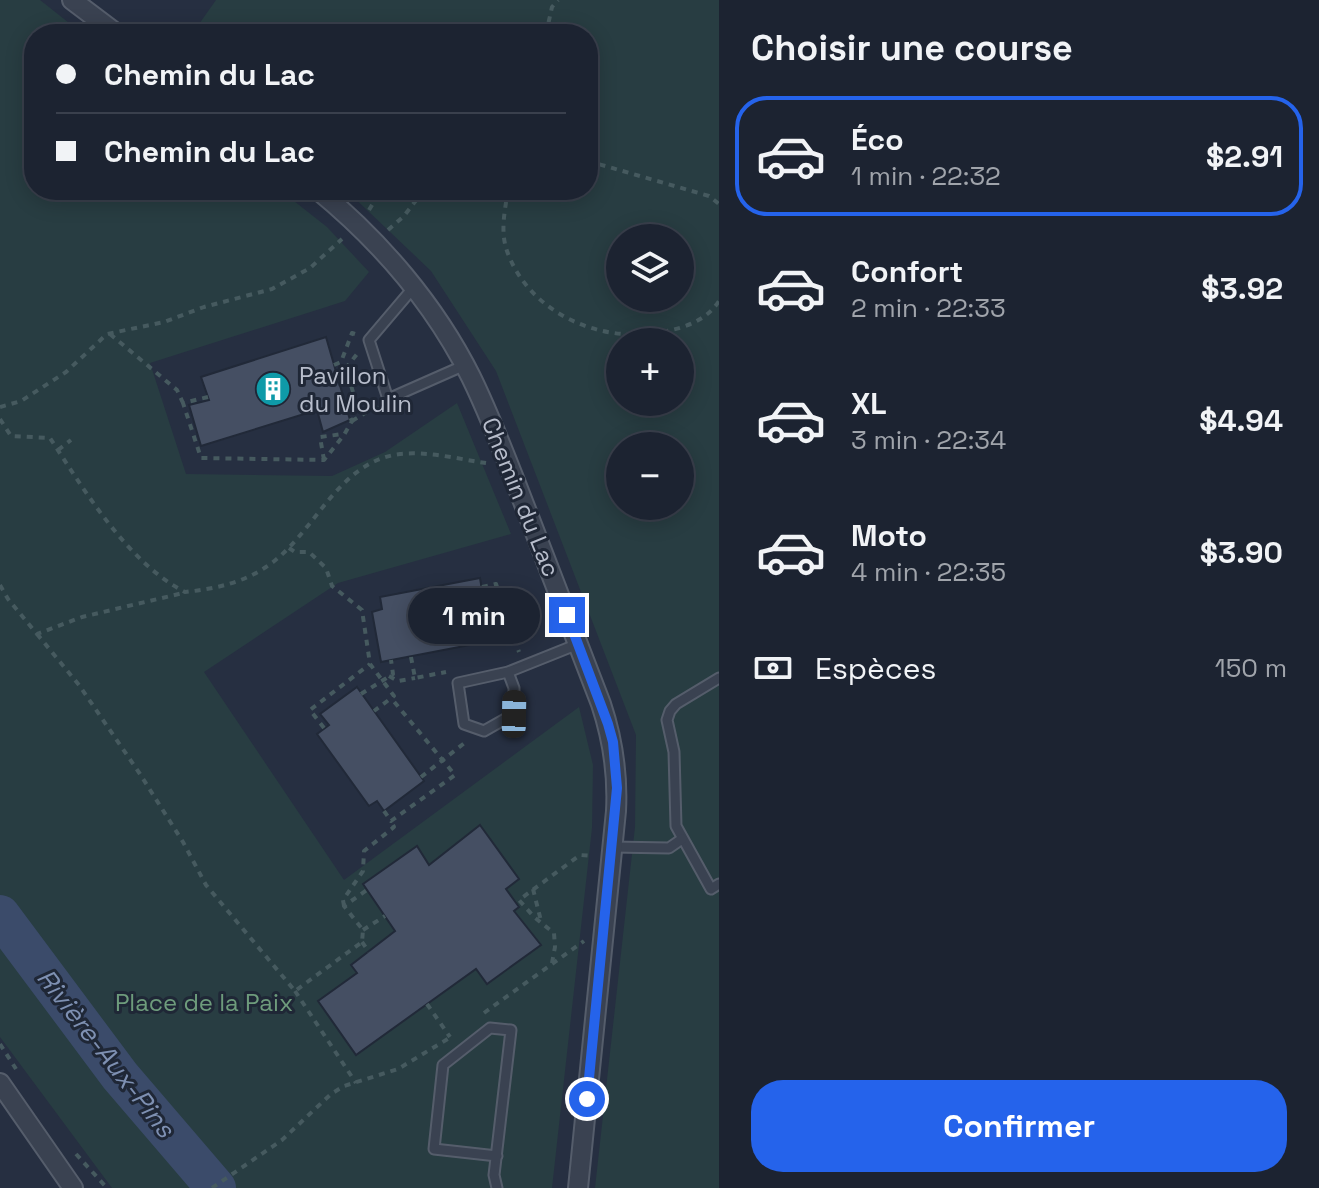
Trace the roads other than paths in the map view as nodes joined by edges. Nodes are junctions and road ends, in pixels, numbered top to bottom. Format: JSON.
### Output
{"nodes":[{"id":1,"x":72,"y":0,"type":"edge"},
{"id":2,"x":104,"y":24,"type":"edge"},
{"id":3,"x":329,"y":200,"type":"edge"},
{"id":4,"x":414,"y":287,"type":"junction"},
{"id":5,"x":465,"y":365,"type":"junction"},
{"id":6,"x":578,"y":644,"type":"junction"},
{"id":7,"x":508,"y":672,"type":"junction"},
{"id":8,"x":719,"y":678,"type":"edge"},
{"id":9,"x":682,"y":839,"type":"junction"},
{"id":10,"x":613,"y":847,"type":"junction"},
{"id":11,"x":719,"y":884,"type":"edge"},
{"id":12,"x":0,"y":1083,"type":"edge"},
{"id":13,"x":497,"y":1156,"type":"junction"},
{"id":14,"x":73,"y":1188,"type":"edge"},
{"id":15,"x":497,"y":1188,"type":"edge"},
{"id":16,"x":578,"y":1188,"type":"edge"}],
"edges":[{"from":1,"to":2,"type":"street"},
{"from":3,"to":4,"type":"street","name":"Chemin du Lac"},
{"from":4,"to":5,"type":"street","name":"Chemin du Lac"},
{"from":4,"to":5,"type":"lane"},
{"from":5,"to":6,"type":"street","name":"Chemin du Lac"},
{"from":6,"to":7,"type":"lane"},
{"from":6,"to":10,"type":"street","name":"Chemin du Lac"},
{"from":7,"to":7,"type":"lane"},
{"from":8,"to":9,"type":"lane"},
{"from":9,"to":10,"type":"lane"},
{"from":9,"to":11,"type":"lane"},
{"from":10,"to":16,"type":"street","name":"Chemin du Lac"},
{"from":12,"to":14,"type":"street"},
{"from":13,"to":13,"type":"lane"},
{"from":13,"to":15,"type":"lane"}]}
